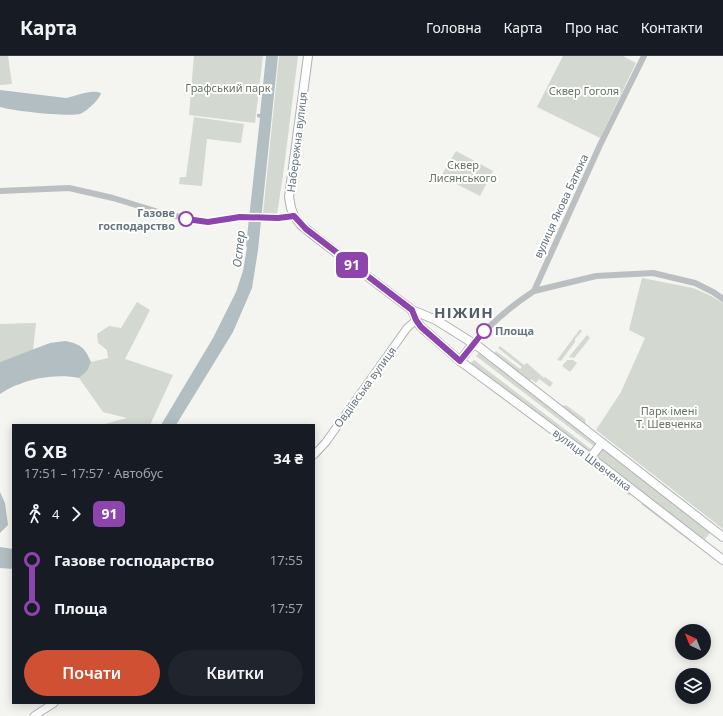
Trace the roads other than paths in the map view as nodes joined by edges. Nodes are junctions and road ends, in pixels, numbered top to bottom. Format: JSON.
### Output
{"nodes":[{"id":1,"x":308,"y":56,"type":"edge"},
{"id":2,"x":644,"y":56,"type":"edge"},
{"id":3,"x":0,"y":191,"type":"edge"},
{"id":4,"x":294,"y":216,"type":"junction"},
{"id":5,"x":534,"y":291,"type":"junction"},
{"id":6,"x":723,"y":299,"type":"edge"},
{"id":7,"x":412,"y":310,"type":"junction"},
{"id":8,"x":422,"y":314,"type":"junction"},
{"id":9,"x":416,"y":320,"type":"junction"},
{"id":10,"x":473,"y":344,"type":"junction"},
{"id":11,"x":460,"y":361,"type":"junction"},
{"id":12,"x":602,"y":443,"type":"junction"},
{"id":13,"x":315,"y":453,"type":"edge"},
{"id":14,"x":590,"y":458,"type":"junction"},
{"id":15,"x":723,"y":537,"type":"edge"},
{"id":16,"x":722,"y":558,"type":"edge"},
{"id":17,"x":52,"y":704,"type":"edge"},
{"id":18,"x":34,"y":716,"type":"edge"}],
"edges":[{"from":1,"to":4,"type":"main road","name":"Набережна вулиця"},
{"from":2,"to":5,"type":"street","name":"вулиця Якова Батюка"},
{"from":3,"to":4,"type":"street"},
{"from":4,"to":7,"type":"main road","name":"Набережна вулиця"},
{"from":5,"to":6,"type":"street"},
{"from":5,"to":10,"type":"street"},
{"from":7,"to":8,"type":"main road","name":"вулиця Шевченка"},
{"from":7,"to":9,"type":"main road"},
{"from":8,"to":9,"type":"main road"},
{"from":8,"to":10,"type":"main road","name":"вулиця Шевченка"},
{"from":9,"to":11,"type":"main road","name":"вулиця Шевченка"},
{"from":9,"to":13,"type":"main road","name":"Овдіївська вулиця"},
{"from":10,"to":11,"type":"main road"},
{"from":10,"to":12,"type":"main road","name":"вулиця Шевченка"},
{"from":11,"to":14,"type":"main road","name":"вулиця Шевченка"},
{"from":12,"to":14,"type":"main road"},
{"from":12,"to":15,"type":"main road","name":"вулиця Шевченка"},
{"from":14,"to":16,"type":"main road","name":"вулиця Шевченка"},
{"from":17,"to":18,"type":"main road"}]}
